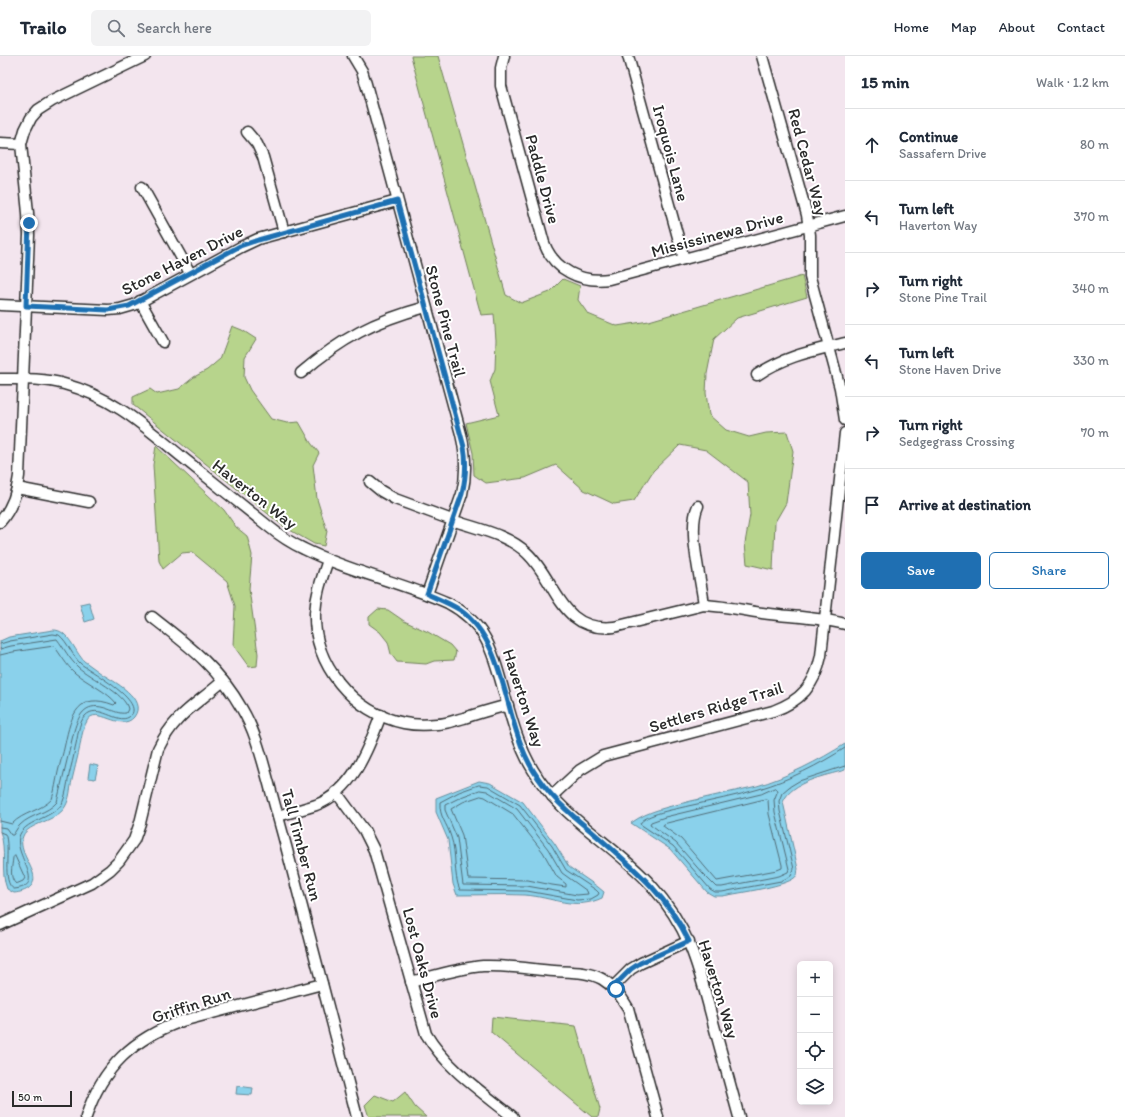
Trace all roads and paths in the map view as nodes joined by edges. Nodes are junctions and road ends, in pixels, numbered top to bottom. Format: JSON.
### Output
{"nodes":[{"id":1,"x":145,"y":56,"type":"edge"},
{"id":2,"x":353,"y":56,"type":"edge"},
{"id":3,"x":504,"y":56,"type":"edge"},
{"id":4,"x":628,"y":56,"type":"edge"},
{"id":5,"x":762,"y":56,"type":"edge"},
{"id":6,"x":248,"y":132,"type":"dead end"},
{"id":7,"x":0,"y":143,"type":"edge"},
{"id":8,"x":21,"y":144,"type":"junction"},
{"id":9,"x":142,"y":187,"type":"dead end"},
{"id":10,"x":397,"y":201,"type":"junction"},
{"id":11,"x":845,"y":216,"type":"edge"},
{"id":12,"x":809,"y":226,"type":"junction"},
{"id":13,"x":284,"y":232,"type":"junction"},
{"id":14,"x":684,"y":259,"type":"junction"},
{"id":15,"x":190,"y":273,"type":"junction"},
{"id":16,"x":596,"y":280,"type":"joint"},
{"id":17,"x":140,"y":301,"type":"junction"},
{"id":18,"x":0,"y":305,"type":"edge"},
{"id":19,"x":26,"y":306,"type":"junction"},
{"id":20,"x":426,"y":307,"type":"junction"},
{"id":21,"x":163,"y":342,"type":"dead end"},
{"id":22,"x":845,"y":343,"type":"edge"},
{"id":23,"x":829,"y":347,"type":"junction"},
{"id":24,"x":301,"y":373,"type":"dead end"},
{"id":25,"x":757,"y":375,"type":"dead end"},
{"id":26,"x":0,"y":379,"type":"edge"},
{"id":27,"x":23,"y":380,"type":"junction"},
{"id":28,"x":845,"y":420,"type":"edge"},
{"id":29,"x":845,"y":433,"type":"edge"},
{"id":30,"x":843,"y":467,"type":"edge"},
{"id":31,"x":370,"y":482,"type":"dead end"},
{"id":32,"x":17,"y":488,"type":"junction"},
{"id":33,"x":89,"y":502,"type":"dead end"},
{"id":34,"x":698,"y":506,"type":"dead end"},
{"id":35,"x":453,"y":520,"type":"junction"},
{"id":36,"x":0,"y":522,"type":"edge"},
{"id":37,"x":328,"y":560,"type":"junction"},
{"id":38,"x":427,"y":594,"type":"junction"},
{"id":39,"x":704,"y":605,"type":"junction"},
{"id":40,"x":152,"y":617,"type":"dead end"},
{"id":41,"x":824,"y":620,"type":"junction"},
{"id":42,"x":845,"y":624,"type":"edge"},
{"id":43,"x":223,"y":681,"type":"junction"},
{"id":44,"x":508,"y":705,"type":"junction"},
{"id":45,"x":381,"y":716,"type":"junction"},
{"id":46,"x":336,"y":792,"type":"junction"},
{"id":47,"x":552,"y":796,"type":"junction"},
{"id":48,"x":278,"y":816,"type":"junction"},
{"id":49,"x":0,"y":926,"type":"edge"},
{"id":50,"x":689,"y":941,"type":"junction"},
{"id":51,"x":411,"y":982,"type":"junction"},
{"id":52,"x":322,"y":984,"type":"junction"},
{"id":53,"x":613,"y":987,"type":"junction"},
{"id":54,"x":86,"y":1117,"type":"edge"},
{"id":55,"x":357,"y":1117,"type":"edge"},
{"id":56,"x":513,"y":1117,"type":"edge"},
{"id":57,"x":658,"y":1117,"type":"edge"},
{"id":58,"x":739,"y":1117,"type":"edge"}],
"edges":[{"from":1,"to":8,"type":"street"},
{"from":2,"to":10,"type":"street","name":"Stone Pine Trail"},
{"from":3,"to":16,"type":"street","name":"Paddle Drive"},
{"from":4,"to":14,"type":"street","name":"Iroquois Lane"},
{"from":5,"to":12,"type":"street","name":"Red Cedar Way"},
{"from":6,"to":13,"type":"street"},
{"from":7,"to":8,"type":"street"},
{"from":8,"to":19,"type":"street"},
{"from":9,"to":15,"type":"street"},
{"from":10,"to":13,"type":"street","name":"Stone Haven Drive"},
{"from":10,"to":20,"type":"street","name":"Stone Pine Trail"},
{"from":11,"to":12,"type":"street","name":"Mississinewa Drive"},
{"from":12,"to":14,"type":"street","name":"Mississinewa Drive"},
{"from":12,"to":23,"type":"street","name":"Red Cedar Way"},
{"from":13,"to":15,"type":"street","name":"Stone Haven Drive"},
{"from":14,"to":16,"type":"street","name":"Mississinewa Drive"},
{"from":15,"to":17,"type":"street","name":"Stone Haven Drive"},
{"from":17,"to":19,"type":"street","name":"Stone Haven Drive"},
{"from":17,"to":21,"type":"street"},
{"from":18,"to":19,"type":"street","name":"Stone Haven Drive"},
{"from":19,"to":27,"type":"street"},
{"from":20,"to":24,"type":"street"},
{"from":20,"to":35,"type":"street","name":"Stone Pine Trail"},
{"from":22,"to":23,"type":"street"},
{"from":23,"to":25,"type":"street"},
{"from":23,"to":28,"type":"street"},
{"from":26,"to":27,"type":"street","name":"Haverton Way"},
{"from":27,"to":32,"type":"street"},
{"from":27,"to":37,"type":"street","name":"Haverton Way"},
{"from":29,"to":30,"type":"street","name":"Settlers Ridge Trail"},
{"from":30,"to":41,"type":"street","name":"Settlers Ridge Trail"},
{"from":31,"to":35,"type":"street"},
{"from":32,"to":33,"type":"street"},
{"from":32,"to":36,"type":"street"},
{"from":34,"to":39,"type":"street"},
{"from":35,"to":38,"type":"street","name":"Stone Pine Trail"},
{"from":35,"to":39,"type":"street"},
{"from":37,"to":38,"type":"street","name":"Haverton Way"},
{"from":37,"to":45,"type":"street"},
{"from":38,"to":44,"type":"street","name":"Haverton Way"},
{"from":39,"to":41,"type":"street"},
{"from":40,"to":43,"type":"street","name":"Tall Timber Run"},
{"from":41,"to":42,"type":"street"},
{"from":41,"to":47,"type":"street","name":"Settlers Ridge Trail"},
{"from":43,"to":48,"type":"street","name":"Tall Timber Run"},
{"from":43,"to":49,"type":"street"},
{"from":44,"to":45,"type":"street"},
{"from":44,"to":47,"type":"street","name":"Haverton Way"},
{"from":45,"to":46,"type":"street"},
{"from":46,"to":48,"type":"street"},
{"from":46,"to":51,"type":"street","name":"Lost Oaks Drive"},
{"from":47,"to":50,"type":"street","name":"Haverton Way"},
{"from":48,"to":52,"type":"street","name":"Tall Timber Run"},
{"from":50,"to":53,"type":"street"},
{"from":50,"to":58,"type":"street","name":"Haverton Way"},
{"from":51,"to":53,"type":"street"},
{"from":51,"to":56,"type":"street","name":"Lost Oaks Drive"},
{"from":52,"to":54,"type":"street","name":"Griffin Run"},
{"from":52,"to":55,"type":"street","name":"Tall Timber Run"},
{"from":53,"to":57,"type":"street"}]}
